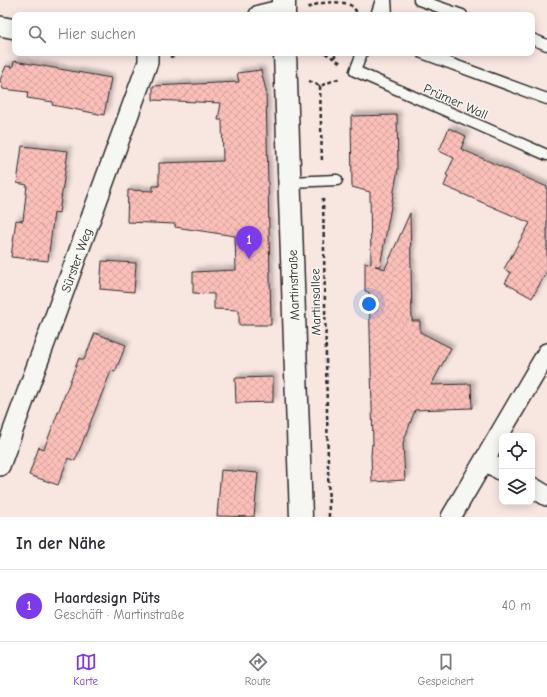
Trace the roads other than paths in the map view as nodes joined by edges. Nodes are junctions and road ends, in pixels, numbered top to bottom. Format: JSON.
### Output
{"nodes":[{"id":1,"x":381,"y":0,"type":"edge"},
{"id":2,"x":386,"y":0,"type":"edge"},
{"id":3,"x":419,"y":0,"type":"edge"},
{"id":4,"x":289,"y":8,"type":"edge"},
{"id":5,"x":272,"y":12,"type":"edge"},
{"id":6,"x":377,"y":12,"type":"edge"},
{"id":7,"x":387,"y":12,"type":"edge"},
{"id":8,"x":453,"y":12,"type":"edge"},
{"id":9,"x":0,"y":26,"type":"edge"},
{"id":10,"x":12,"y":28,"type":"edge"},
{"id":11,"x":535,"y":40,"type":"edge"},
{"id":12,"x":547,"y":45,"type":"edge"},
{"id":13,"x":148,"y":56,"type":"edge"},
{"id":14,"x":285,"y":56,"type":"edge"},
{"id":15,"x":361,"y":56,"type":"edge"},
{"id":16,"x":430,"y":56,"type":"edge"},
{"id":17,"x":547,"y":99,"type":"edge"},
{"id":18,"x":547,"y":155,"type":"edge"},
{"id":19,"x":337,"y":180,"type":"dead end"},
{"id":20,"x":290,"y":182,"type":"junction"},
{"id":21,"x":547,"y":353,"type":"edge"},
{"id":22,"x":485,"y":461,"type":"junction"},
{"id":23,"x":0,"y":466,"type":"edge"},
{"id":24,"x":500,"y":469,"type":"edge"},
{"id":25,"x":535,"y":490,"type":"edge"},
{"id":26,"x":547,"y":496,"type":"edge"},
{"id":27,"x":301,"y":517,"type":"edge"},
{"id":28,"x":451,"y":517,"type":"edge"}],
"edges":[{"from":1,"to":6,"type":"lane"},
{"from":2,"to":7,"type":"lane"},
{"from":3,"to":8,"type":"lane"},
{"from":4,"to":5,"type":"street"},
{"from":9,"to":10,"type":"street"},
{"from":11,"to":12,"type":"lane"},
{"from":13,"to":23,"type":"street","name":"Sürster Weg"},
{"from":14,"to":20,"type":"main road","name":"Martinstraße"},
{"from":15,"to":18,"type":"lane","name":"Prümer Wall"},
{"from":16,"to":17,"type":"lane"},
{"from":19,"to":20,"type":"lane"},
{"from":20,"to":27,"type":"main road","name":"Martinstraße"},
{"from":21,"to":22,"type":"street"},
{"from":22,"to":24,"type":"street"},
{"from":22,"to":28,"type":"street"},
{"from":25,"to":26,"type":"street"}]}
